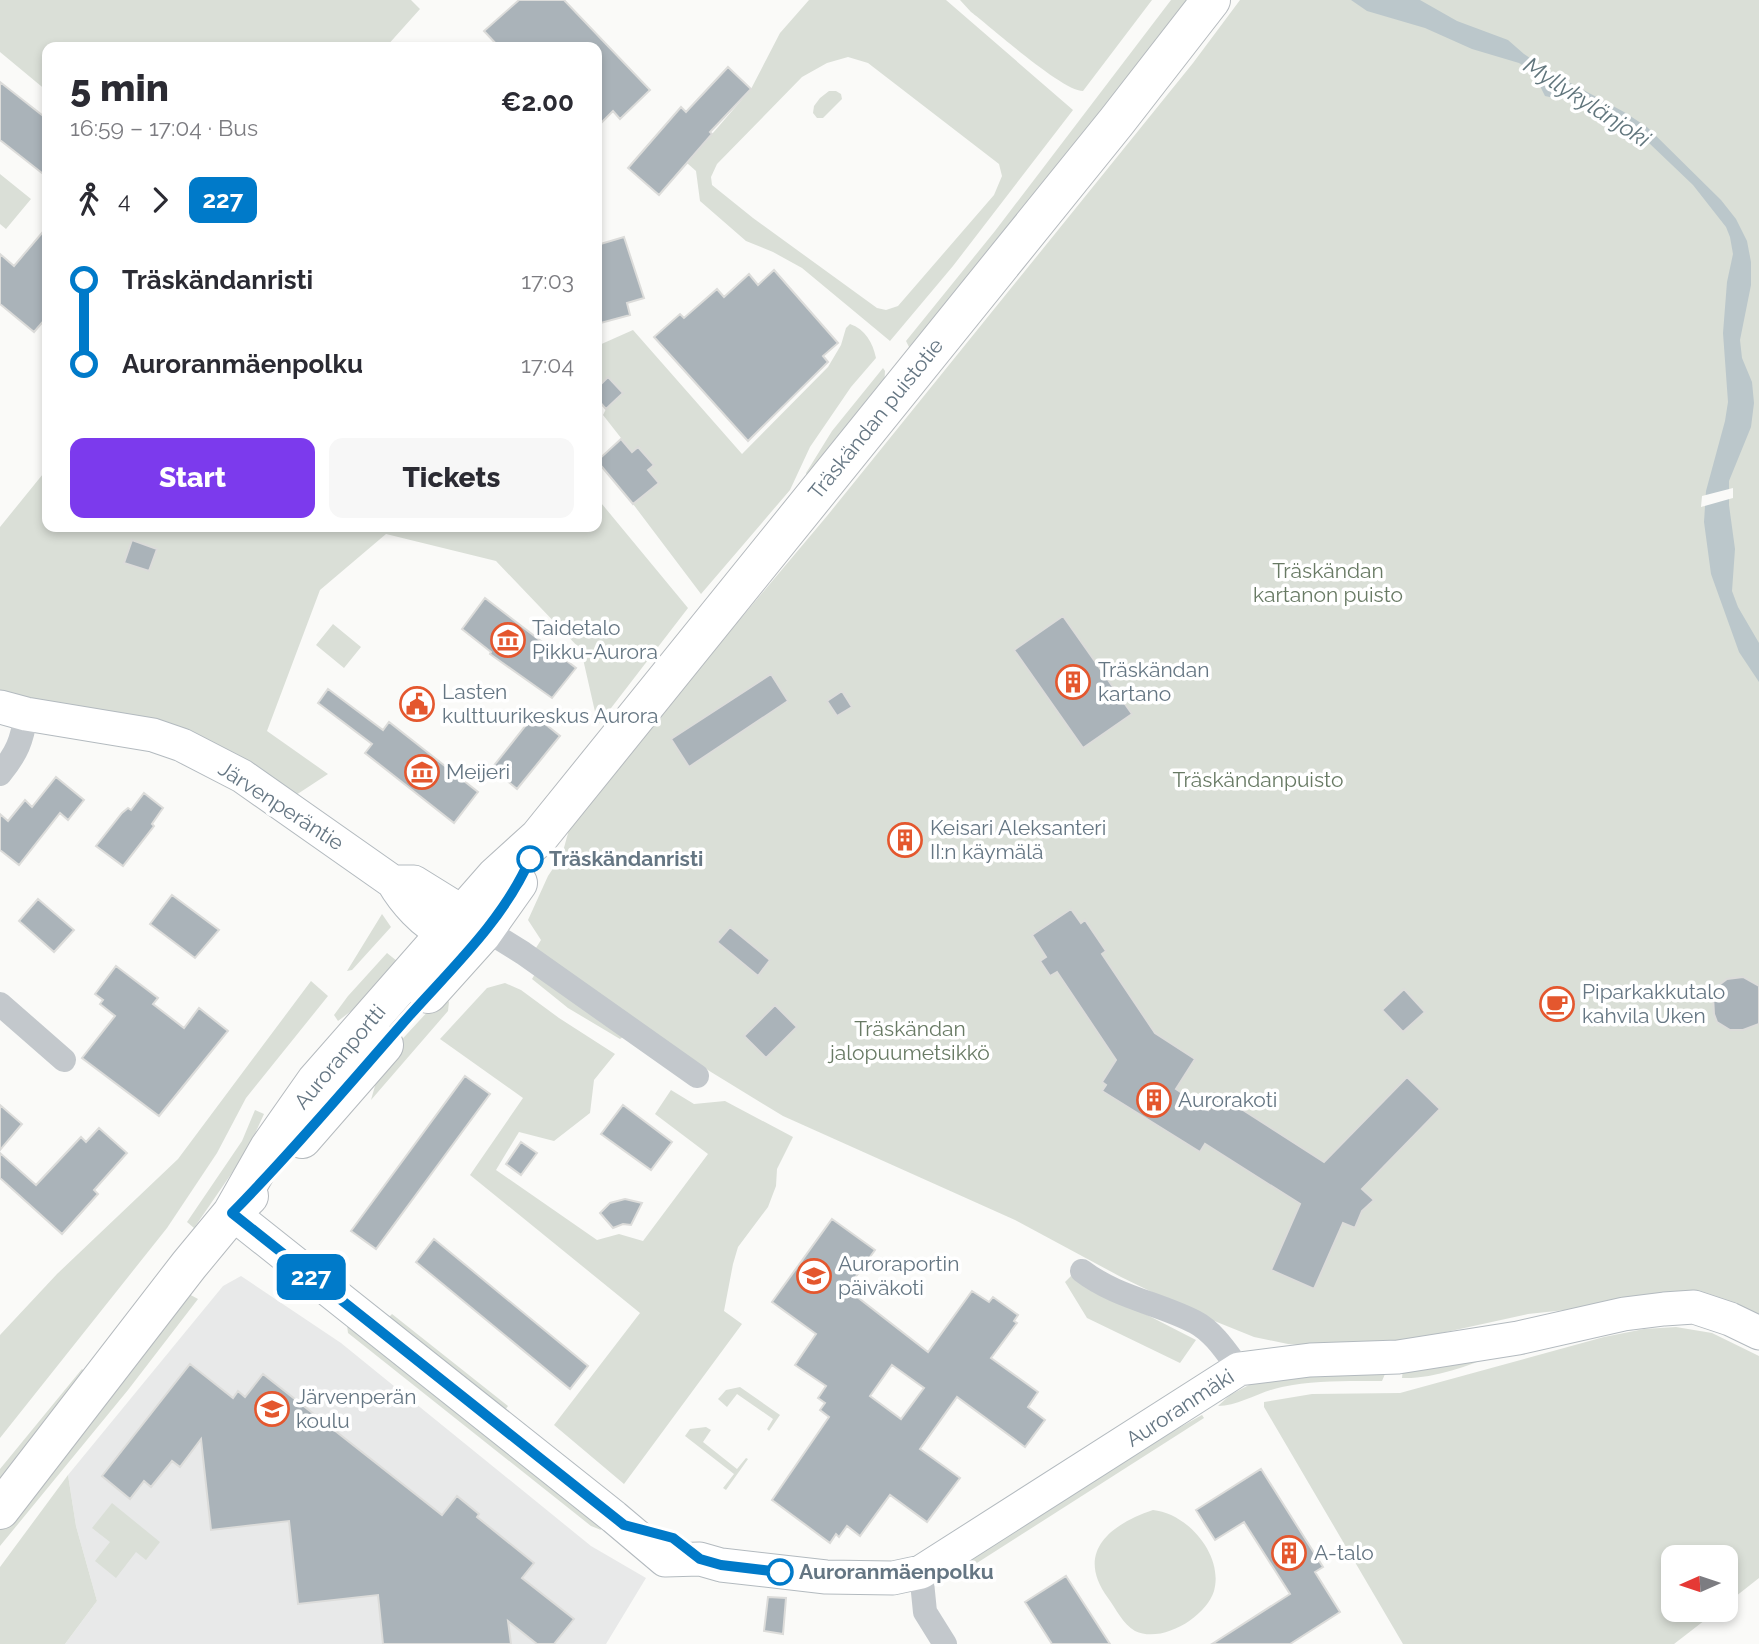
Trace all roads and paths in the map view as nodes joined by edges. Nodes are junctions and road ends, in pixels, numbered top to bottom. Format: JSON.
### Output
{"nodes":[{"id":1,"x":1211,"y":0,"type":"edge"},
{"id":2,"x":13,"y":710,"type":"edge"},
{"id":3,"x":0,"y":774,"type":"edge"},
{"id":4,"x":464,"y":927,"type":"junction"},
{"id":5,"x":0,"y":1004,"type":"edge"},
{"id":6,"x":64,"y":1060,"type":"dead end"},
{"id":7,"x":697,"y":1076,"type":"dead end"},
{"id":8,"x":232,"y":1213,"type":"junction"},
{"id":9,"x":1082,"y":1271,"type":"dead end"},
{"id":10,"x":1759,"y":1333,"type":"edge"},
{"id":11,"x":1239,"y":1369,"type":"junction"},
{"id":12,"x":0,"y":1510,"type":"edge"},
{"id":13,"x":921,"y":1572,"type":"junction"},
{"id":14,"x":945,"y":1644,"type":"edge"}],
"edges":[{"from":1,"to":4,"type":"main road","name":"Träskändan puistotie"},
{"from":2,"to":3,"type":"street"},
{"from":2,"to":4,"type":"main road","name":"Järvenperäntie"},
{"from":4,"to":7,"type":"street"},
{"from":4,"to":8,"type":"main road","name":"Auroranportti"},
{"from":5,"to":6,"type":"street"},
{"from":8,"to":12,"type":"main road","name":"Auroranportti"},
{"from":8,"to":13,"type":"main road","name":"Auroranmäki"},
{"from":9,"to":11,"type":"street"},
{"from":10,"to":11,"type":"main road","name":"Auroranmäki"},
{"from":11,"to":13,"type":"main road","name":"Auroranmäki"},
{"from":13,"to":14,"type":"street"}]}
